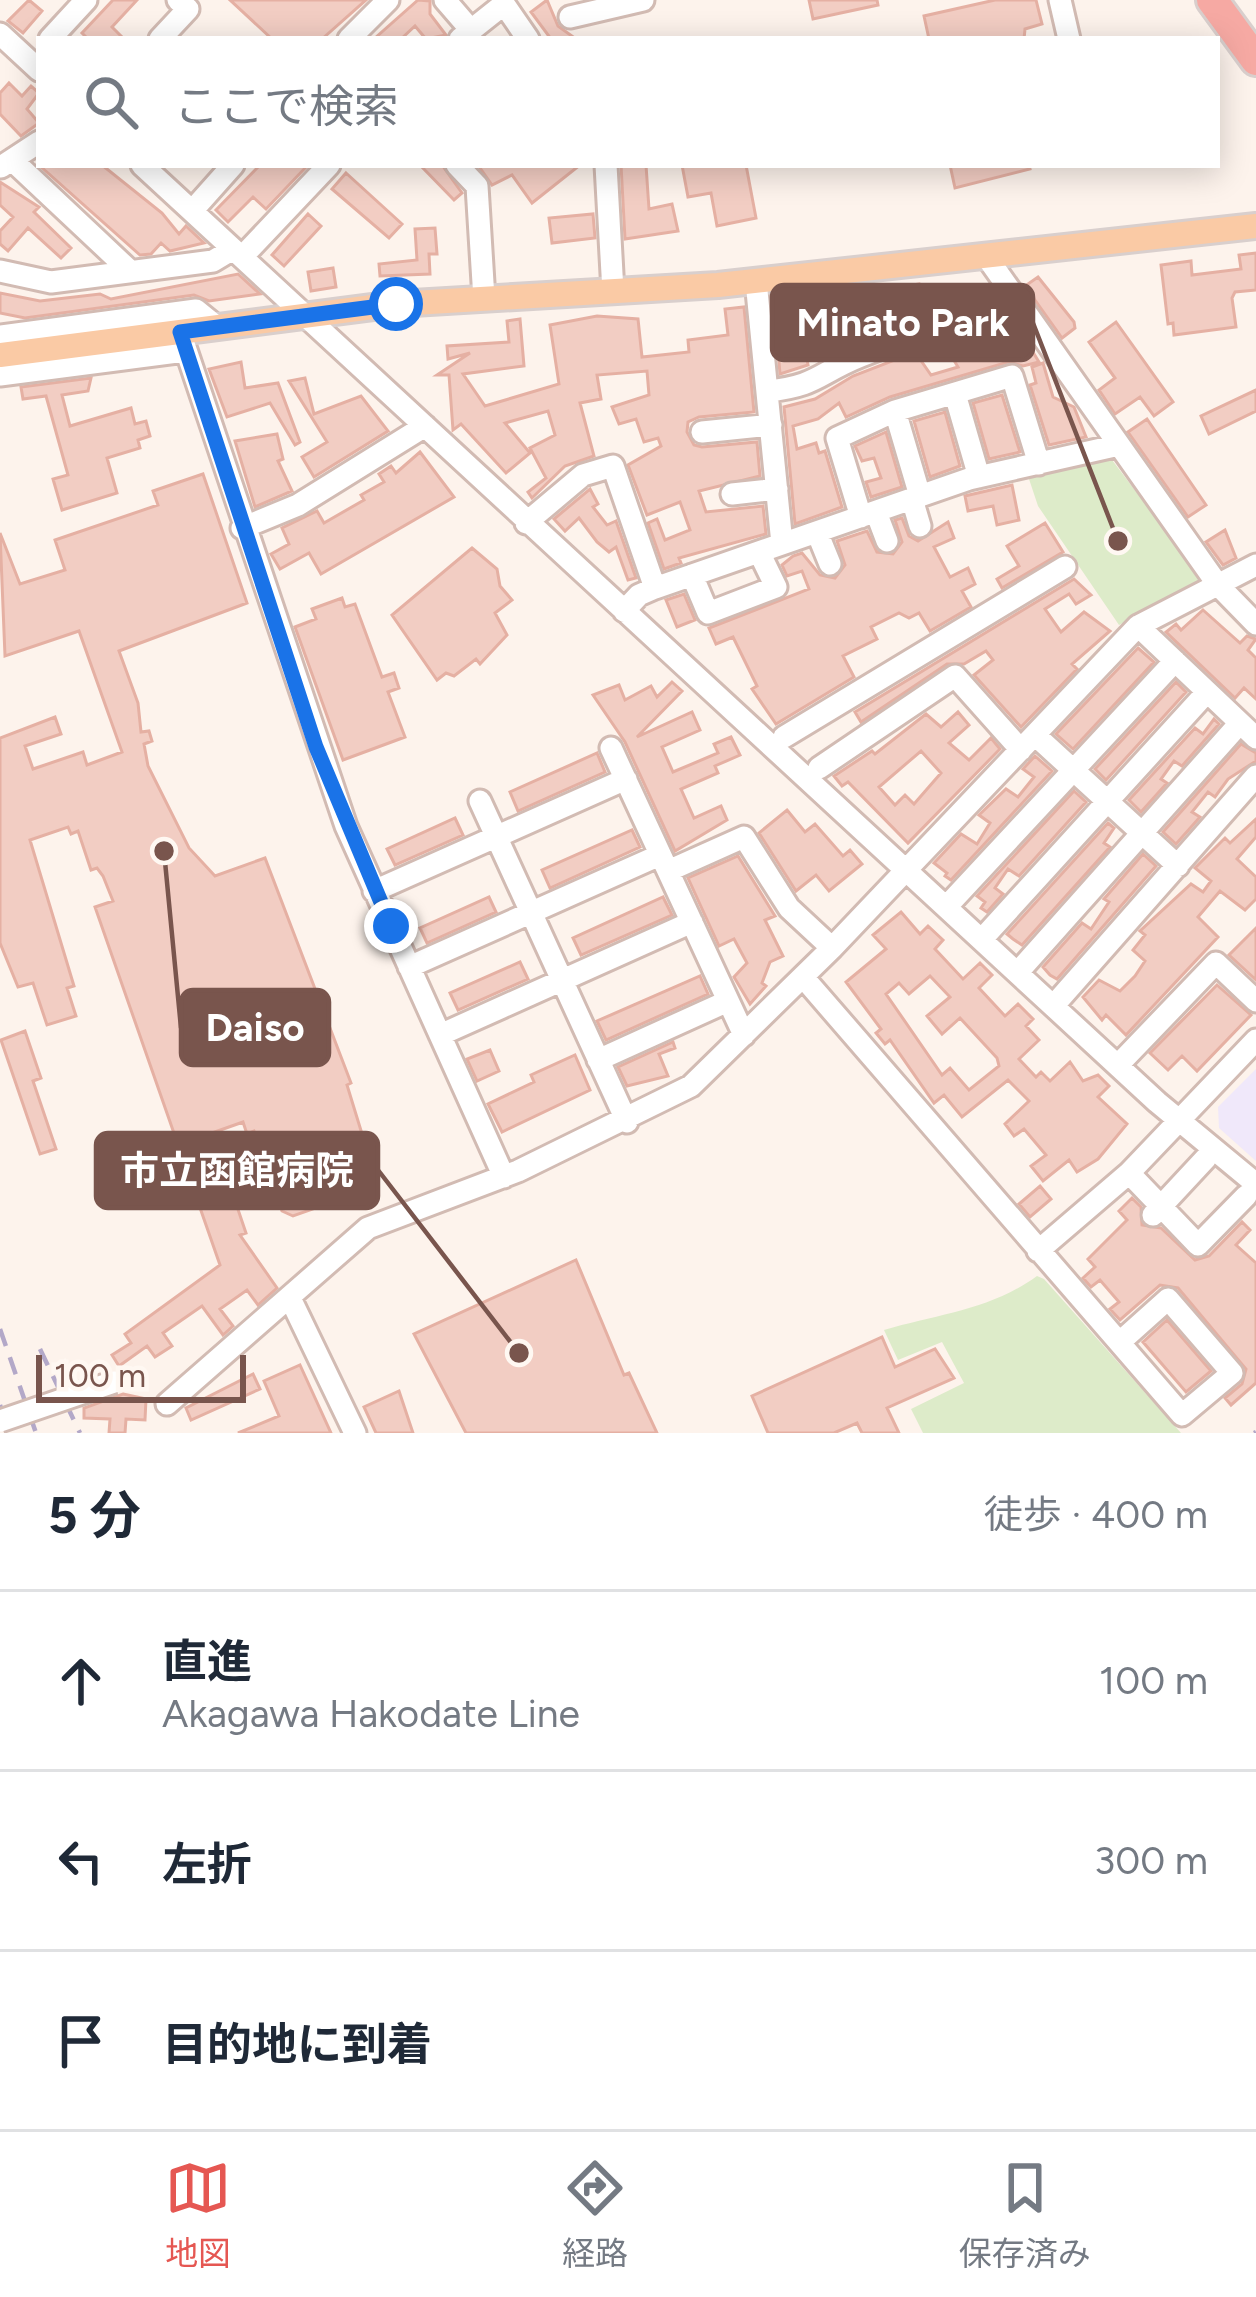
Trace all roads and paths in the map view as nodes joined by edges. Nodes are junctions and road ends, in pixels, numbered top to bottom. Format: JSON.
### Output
{"nodes":[{"id":1,"x":86,"y":0,"type":"edge"},
{"id":2,"x":178,"y":0,"type":"edge"},
{"id":3,"x":388,"y":0,"type":"edge"},
{"id":4,"x":445,"y":0,"type":"edge"},
{"id":5,"x":643,"y":0,"type":"edge"},
{"id":6,"x":1060,"y":0,"type":"edge"},
{"id":7,"x":1212,"y":0,"type":"edge"},
{"id":8,"x":505,"y":2,"type":"edge"},
{"id":9,"x":570,"y":17,"type":"dead end"},
{"id":10,"x":0,"y":34,"type":"edge"},
{"id":11,"x":465,"y":34,"type":"edge"},
{"id":12,"x":53,"y":36,"type":"edge"},
{"id":13,"x":163,"y":36,"type":"edge"},
{"id":14,"x":352,"y":36,"type":"edge"},
{"id":15,"x":526,"y":36,"type":"edge"},
{"id":16,"x":1069,"y":36,"type":"edge"},
{"id":17,"x":36,"y":60,"type":"edge"},
{"id":18,"x":1256,"y":60,"type":"edge"},
{"id":19,"x":36,"y":144,"type":"edge"},
{"id":20,"x":6,"y":164,"type":"edge"},
{"id":21,"x":145,"y":168,"type":"edge"},
{"id":22,"x":230,"y":168,"type":"edge"},
{"id":23,"x":325,"y":168,"type":"edge"},
{"id":24,"x":460,"y":168,"type":"edge"},
{"id":25,"x":606,"y":168,"type":"edge"},
{"id":26,"x":192,"y":211,"type":"junction"},
{"id":27,"x":1256,"y":226,"type":"edge"},
{"id":28,"x":237,"y":253,"type":"junction"},
{"id":29,"x":986,"y":256,"type":"junction"},
{"id":30,"x":0,"y":271,"type":"edge"},
{"id":31,"x":130,"y":272,"type":"junction"},
{"id":32,"x":756,"y":281,"type":"junction"},
{"id":33,"x":614,"y":292,"type":"junction"},
{"id":34,"x":484,"y":299,"type":"junction"},
{"id":35,"x":1015,"y":313,"type":"dead end"},
{"id":36,"x":307,"y":316,"type":"junction"},
{"id":37,"x":218,"y":327,"type":"junction"},
{"id":38,"x":0,"y":336,"type":"edge"},
{"id":39,"x":173,"y":339,"type":"junction"},
{"id":40,"x":0,"y":356,"type":"edge"},
{"id":41,"x":0,"y":375,"type":"edge"},
{"id":42,"x":767,"y":391,"type":"junction"},
{"id":43,"x":955,"y":394,"type":"junction"},
{"id":44,"x":895,"y":411,"type":"junction"},
{"id":45,"x":770,"y":424,"type":"junction"},
{"id":46,"x":425,"y":426,"type":"junction"},
{"id":47,"x":702,"y":432,"type":"dead end"},
{"id":48,"x":1119,"y":445,"type":"junction"},
{"id":49,"x":1039,"y":464,"type":"junction"},
{"id":50,"x":980,"y":477,"type":"junction"},
{"id":51,"x":777,"y":489,"type":"junction"},
{"id":52,"x":732,"y":494,"type":"dead end"},
{"id":53,"x":916,"y":498,"type":"junction"},
{"id":54,"x":868,"y":515,"type":"junction"},
{"id":55,"x":526,"y":523,"type":"junction"},
{"id":56,"x":920,"y":526,"type":"dead end"},
{"id":57,"x":242,"y":528,"type":"junction"},
{"id":58,"x":817,"y":532,"type":"junction"},
{"id":59,"x":887,"y":541,"type":"dead end"},
{"id":60,"x":782,"y":544,"type":"junction"},
{"id":61,"x":759,"y":552,"type":"junction"},
{"id":62,"x":830,"y":564,"type":"dead end"},
{"id":63,"x":1256,"y":565,"type":"edge"},
{"id":64,"x":1065,"y":567,"type":"dead end"},
{"id":65,"x":692,"y":575,"type":"junction"},
{"id":66,"x":1218,"y":585,"type":"junction"},
{"id":67,"x":655,"y":588,"type":"junction"},
{"id":68,"x":624,"y":610,"type":"junction"},
{"id":69,"x":1256,"y":624,"type":"edge"},
{"id":70,"x":1138,"y":626,"type":"junction"},
{"id":71,"x":1175,"y":661,"type":"junction"},
{"id":72,"x":1207,"y":692,"type":"junction"},
{"id":73,"x":1248,"y":731,"type":"edge"},
{"id":74,"x":784,"y":736,"type":"dead end"},
{"id":75,"x":1028,"y":742,"type":"junction"},
{"id":76,"x":611,"y":748,"type":"dead end"},
{"id":77,"x":819,"y":768,"type":"dead end"},
{"id":78,"x":1073,"y":770,"type":"junction"},
{"id":79,"x":1256,"y":776,"type":"edge"},
{"id":80,"x":626,"y":779,"type":"junction"},
{"id":81,"x":480,"y":801,"type":"dead end"},
{"id":82,"x":1108,"y":802,"type":"junction"},
{"id":83,"x":1143,"y":834,"type":"junction"},
{"id":84,"x":495,"y":835,"type":"junction"},
{"id":85,"x":664,"y":863,"type":"junction"},
{"id":86,"x":1178,"y":866,"type":"junction"},
{"id":87,"x":906,"y":869,"type":"junction"},
{"id":88,"x":374,"y":891,"type":"junction"},
{"id":89,"x":948,"y":904,"type":"junction"},
{"id":90,"x":531,"y":913,"type":"junction"},
{"id":91,"x":692,"y":922,"type":"junction"},
{"id":92,"x":983,"y":938,"type":"junction"},
{"id":93,"x":832,"y":948,"type":"junction"},
{"id":94,"x":410,"y":967,"type":"junction"},
{"id":95,"x":1019,"y":970,"type":"junction"},
{"id":96,"x":803,"y":977,"type":"junction"},
{"id":97,"x":562,"y":980,"type":"junction"},
{"id":98,"x":728,"y":1001,"type":"junction"},
{"id":99,"x":1256,"y":1001,"type":"edge"},
{"id":100,"x":1055,"y":1004,"type":"junction"},
{"id":101,"x":440,"y":1035,"type":"junction"},
{"id":102,"x":744,"y":1035,"type":"junction"},
{"id":103,"x":1256,"y":1040,"type":"edge"},
{"id":104,"x":598,"y":1060,"type":"junction"},
{"id":105,"x":1119,"y":1064,"type":"junction"},
{"id":106,"x":1181,"y":1118,"type":"junction"},
{"id":107,"x":627,"y":1122,"type":"junction"},
{"id":108,"x":1205,"y":1158,"type":"dead end"},
{"id":109,"x":1129,"y":1173,"type":"junction"},
{"id":110,"x":504,"y":1177,"type":"junction"},
{"id":111,"x":1251,"y":1190,"type":"edge"},
{"id":112,"x":1157,"y":1210,"type":"junction"},
{"id":113,"x":1038,"y":1251,"type":"junction"},
{"id":114,"x":290,"y":1298,"type":"junction"},
{"id":115,"x":1120,"y":1342,"type":"junction"},
{"id":116,"x":113,"y":1382,"type":"dead end"},
{"id":117,"x":167,"y":1404,"type":"dead end"},
{"id":118,"x":0,"y":1421,"type":"edge"},
{"id":119,"x":355,"y":1433,"type":"edge"}],
"edges":[{"from":1,"to":12,"type":"street"},
{"from":2,"to":13,"type":"street"},
{"from":3,"to":14,"type":"street"},
{"from":4,"to":11,"type":"street"},
{"from":5,"to":9,"type":"street"},
{"from":6,"to":16,"type":"street"},
{"from":7,"to":18,"type":"highway"},
{"from":8,"to":11,"type":"street"},
{"from":8,"to":15,"type":"street"},
{"from":10,"to":17,"type":"street"},
{"from":19,"to":20,"type":"street"},
{"from":20,"to":31,"type":"street"},
{"from":21,"to":26,"type":"street"},
{"from":22,"to":26,"type":"street"},
{"from":23,"to":28,"type":"street"},
{"from":24,"to":34,"type":"street"},
{"from":25,"to":33,"type":"street"},
{"from":26,"to":28,"type":"street"},
{"from":27,"to":29,"type":"main road"},
{"from":28,"to":31,"type":"street"},
{"from":28,"to":36,"type":"street"},
{"from":29,"to":32,"type":"main road"},
{"from":29,"to":48,"type":"street"},
{"from":30,"to":31,"type":"street"},
{"from":32,"to":33,"type":"main road"},
{"from":32,"to":42,"type":"street"},
{"from":33,"to":34,"type":"main road"},
{"from":34,"to":36,"type":"main road"},
{"from":35,"to":42,"type":"street"},
{"from":36,"to":37,"type":"main road"},
{"from":36,"to":46,"type":"street"},
{"from":37,"to":38,"type":"street"},
{"from":37,"to":39,"type":"main road"},
{"from":39,"to":40,"type":"main road"},
{"from":39,"to":41,"type":"street"},
{"from":39,"to":57,"type":"street"},
{"from":42,"to":45,"type":"street"},
{"from":43,"to":44,"type":"street"},
{"from":43,"to":49,"type":"street"},
{"from":43,"to":50,"type":"street"},
{"from":44,"to":53,"type":"street"},
{"from":44,"to":54,"type":"street"},
{"from":45,"to":47,"type":"street"},
{"from":45,"to":51,"type":"street"},
{"from":46,"to":55,"type":"street"},
{"from":46,"to":57,"type":"street"},
{"from":48,"to":49,"type":"street"},
{"from":48,"to":66,"type":"street"},
{"from":49,"to":50,"type":"street"},
{"from":50,"to":53,"type":"street"},
{"from":51,"to":52,"type":"street"},
{"from":51,"to":60,"type":"street"},
{"from":53,"to":54,"type":"street"},
{"from":53,"to":56,"type":"street"},
{"from":54,"to":58,"type":"street"},
{"from":54,"to":59,"type":"street"},
{"from":55,"to":67,"type":"street"},
{"from":55,"to":68,"type":"street"},
{"from":57,"to":88,"type":"street"},
{"from":58,"to":60,"type":"street"},
{"from":58,"to":62,"type":"street"},
{"from":60,"to":61,"type":"street"},
{"from":61,"to":65,"type":"street"},
{"from":61,"to":65,"type":"street"},
{"from":63,"to":66,"type":"street"},
{"from":64,"to":74,"type":"street"},
{"from":65,"to":67,"type":"street"},
{"from":66,"to":69,"type":"street"},
{"from":66,"to":70,"type":"street"},
{"from":67,"to":68,"type":"street"},
{"from":68,"to":87,"type":"street"},
{"from":70,"to":71,"type":"street"},
{"from":70,"to":75,"type":"street"},
{"from":71,"to":72,"type":"street"},
{"from":71,"to":78,"type":"street"},
{"from":72,"to":73,"type":"street"},
{"from":72,"to":82,"type":"street"},
{"from":73,"to":83,"type":"street"},
{"from":75,"to":77,"type":"street"},
{"from":75,"to":78,"type":"street"},
{"from":75,"to":87,"type":"street"},
{"from":76,"to":80,"type":"street"},
{"from":78,"to":82,"type":"street"},
{"from":78,"to":89,"type":"street"},
{"from":79,"to":86,"type":"street"},
{"from":80,"to":84,"type":"street"},
{"from":80,"to":85,"type":"street"},
{"from":81,"to":84,"type":"street"},
{"from":82,"to":83,"type":"street"},
{"from":82,"to":92,"type":"street"},
{"from":83,"to":86,"type":"street"},
{"from":83,"to":95,"type":"street"},
{"from":84,"to":88,"type":"street"},
{"from":84,"to":90,"type":"street"},
{"from":85,"to":90,"type":"street"},
{"from":85,"to":91,"type":"street"},
{"from":85,"to":93,"type":"street"},
{"from":86,"to":100,"type":"street"},
{"from":87,"to":89,"type":"street"},
{"from":87,"to":93,"type":"street"},
{"from":88,"to":94,"type":"street"},
{"from":89,"to":92,"type":"street"},
{"from":90,"to":94,"type":"street"},
{"from":90,"to":97,"type":"street"},
{"from":91,"to":97,"type":"street"},
{"from":91,"to":98,"type":"street"},
{"from":92,"to":95,"type":"street"},
{"from":93,"to":96,"type":"street"},
{"from":94,"to":101,"type":"street"},
{"from":95,"to":100,"type":"street"},
{"from":96,"to":102,"type":"street"},
{"from":96,"to":113,"type":"street"},
{"from":97,"to":101,"type":"street"},
{"from":97,"to":104,"type":"street"},
{"from":98,"to":102,"type":"street"},
{"from":98,"to":104,"type":"street"},
{"from":99,"to":105,"type":"street"},
{"from":100,"to":105,"type":"street"},
{"from":101,"to":110,"type":"street"},
{"from":102,"to":107,"type":"street"},
{"from":103,"to":106,"type":"street"},
{"from":104,"to":107,"type":"street"},
{"from":105,"to":106,"type":"street"},
{"from":106,"to":109,"type":"street"},
{"from":106,"to":111,"type":"street"},
{"from":107,"to":110,"type":"street"},
{"from":108,"to":112,"type":"street"},
{"from":109,"to":112,"type":"street"},
{"from":109,"to":113,"type":"street"},
{"from":110,"to":114,"type":"street"},
{"from":111,"to":112,"type":"street"},
{"from":113,"to":115,"type":"street"},
{"from":114,"to":117,"type":"street"},
{"from":114,"to":119,"type":"street"},
{"from":115,"to":115,"type":"street"},
{"from":116,"to":118,"type":"street","bridge":true}]}
